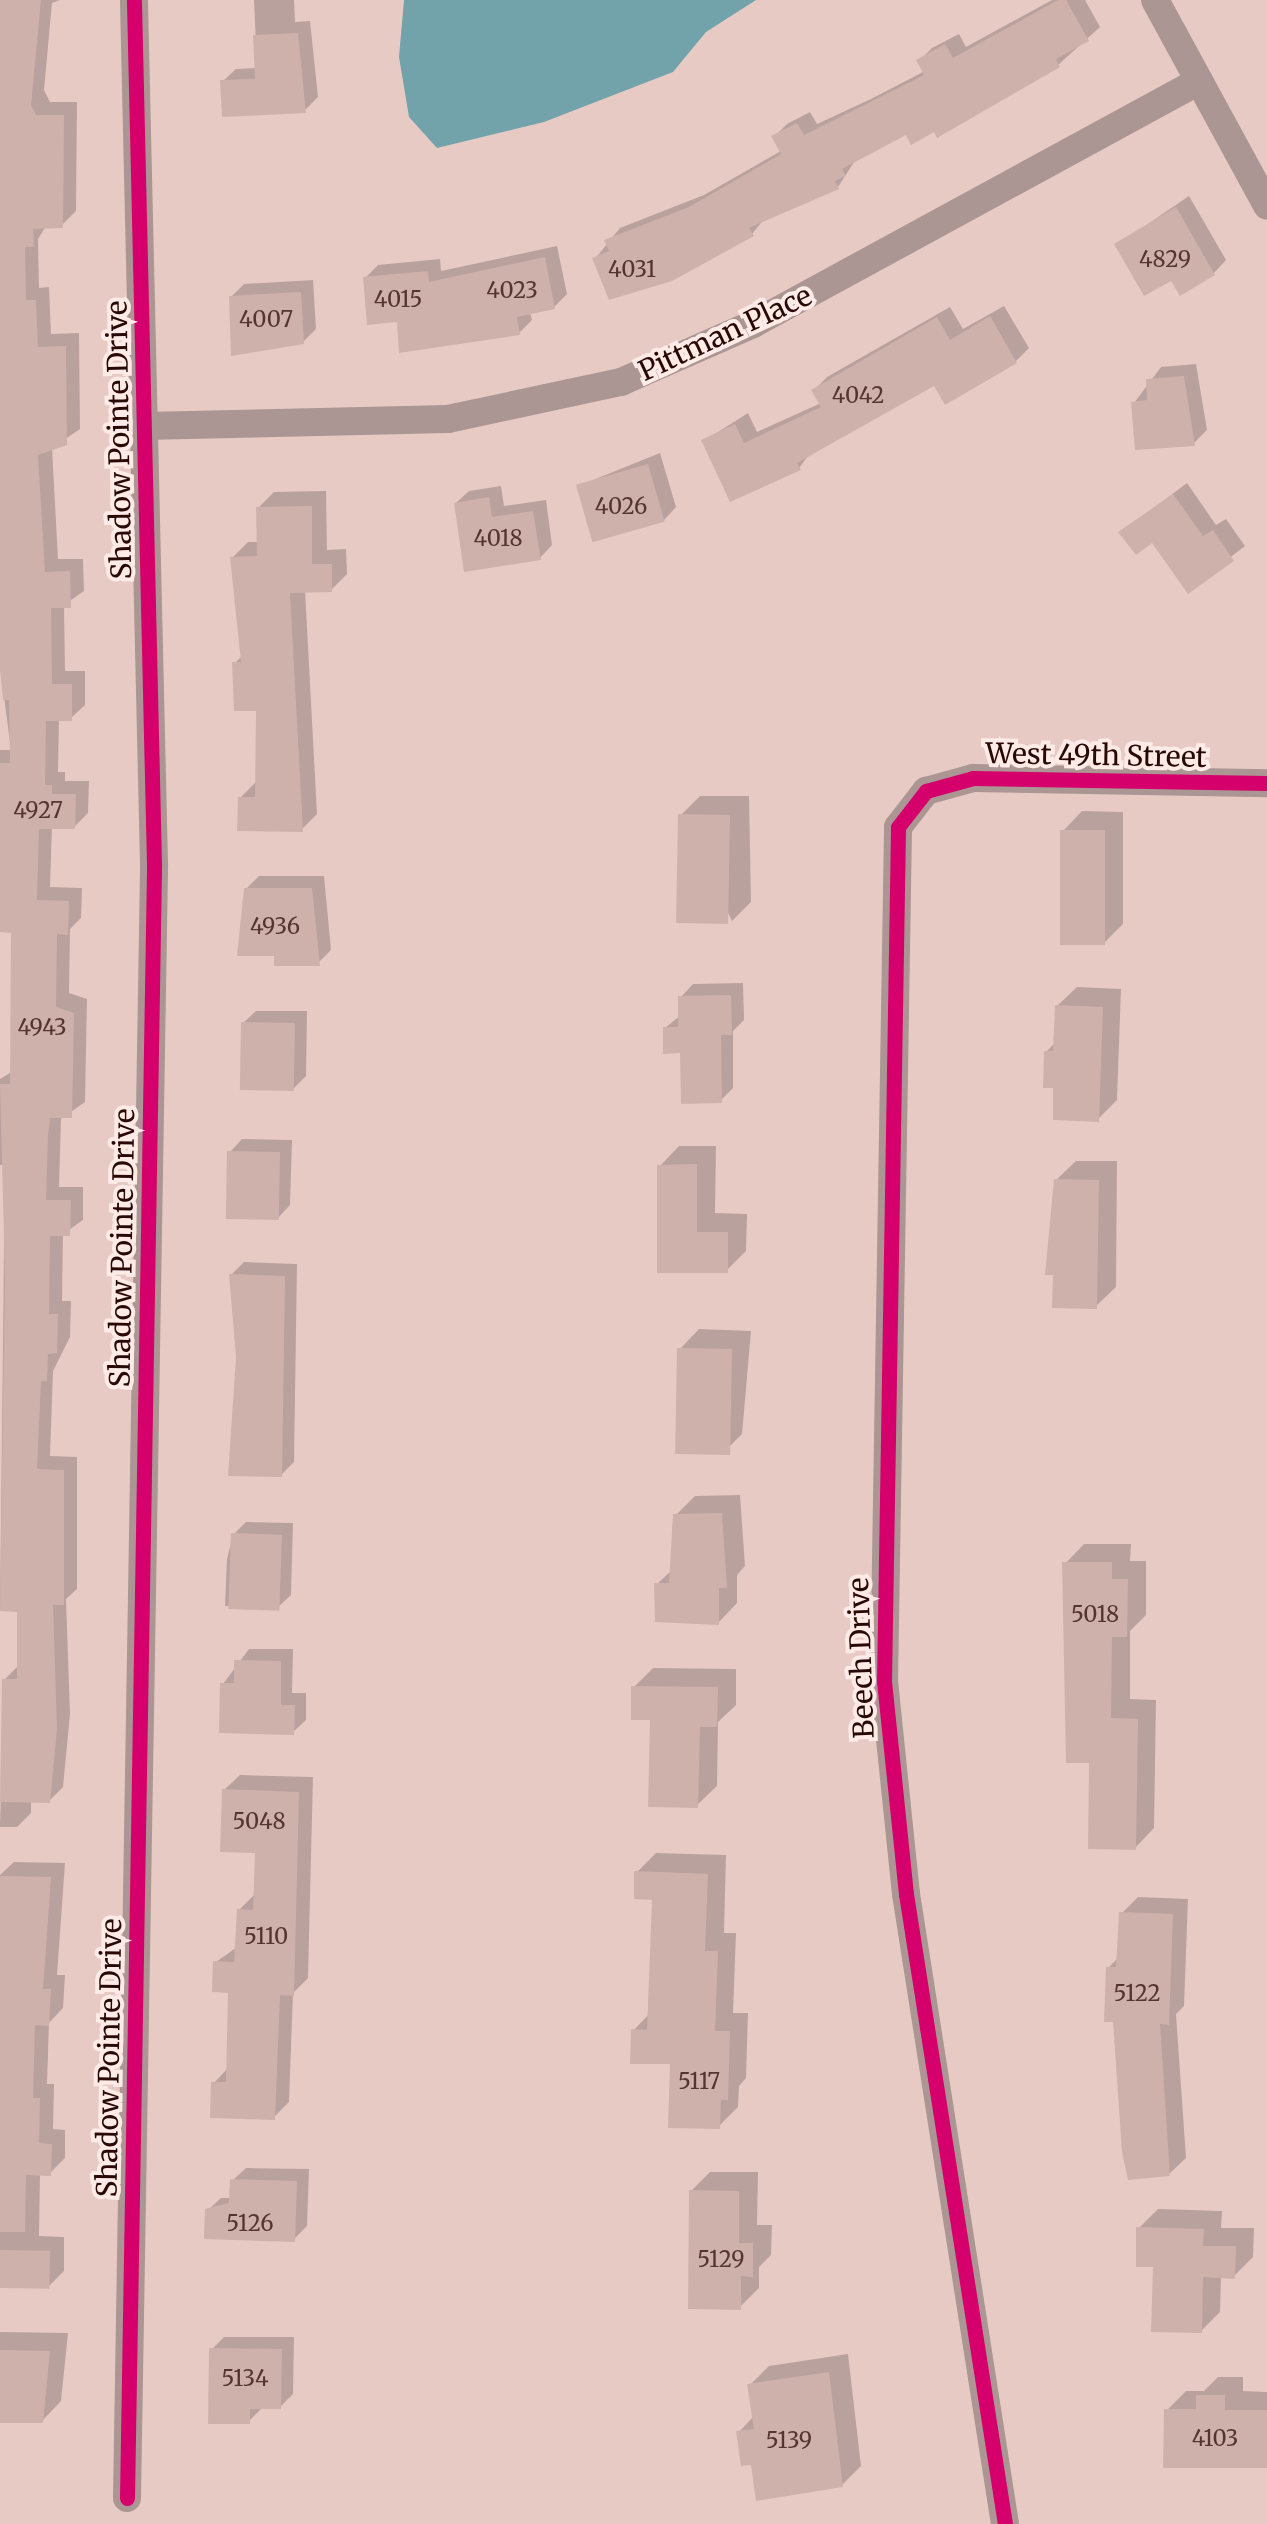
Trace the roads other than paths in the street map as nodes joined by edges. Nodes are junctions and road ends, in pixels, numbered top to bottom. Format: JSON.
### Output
{"nodes":[{"id":1,"x":134,"y":0,"type":"edge"},
{"id":2,"x":1154,"y":0,"type":"edge"},
{"id":3,"x":1199,"y":81,"type":"junction"},
{"id":4,"x":1267,"y":204,"type":"edge"},
{"id":5,"x":144,"y":426,"type":"junction"},
{"id":6,"x":1267,"y":783,"type":"edge"},
{"id":7,"x":926,"y":790,"type":"joint"},
{"id":8,"x":127,"y":2498,"type":"dead end"},
{"id":9,"x":1005,"y":2524,"type":"edge"}],
"edges":[{"from":1,"to":5,"type":"street","name":"Shadow Pointe Drive"},
{"from":2,"to":3,"type":"street"},
{"from":3,"to":4,"type":"street"},
{"from":3,"to":5,"type":"street","name":"Pittman Place"},
{"from":5,"to":8,"type":"street","name":"Shadow Pointe Drive"},
{"from":6,"to":7,"type":"street","name":"West 49th Street"},
{"from":7,"to":9,"type":"street","name":"Beech Drive"}]}
